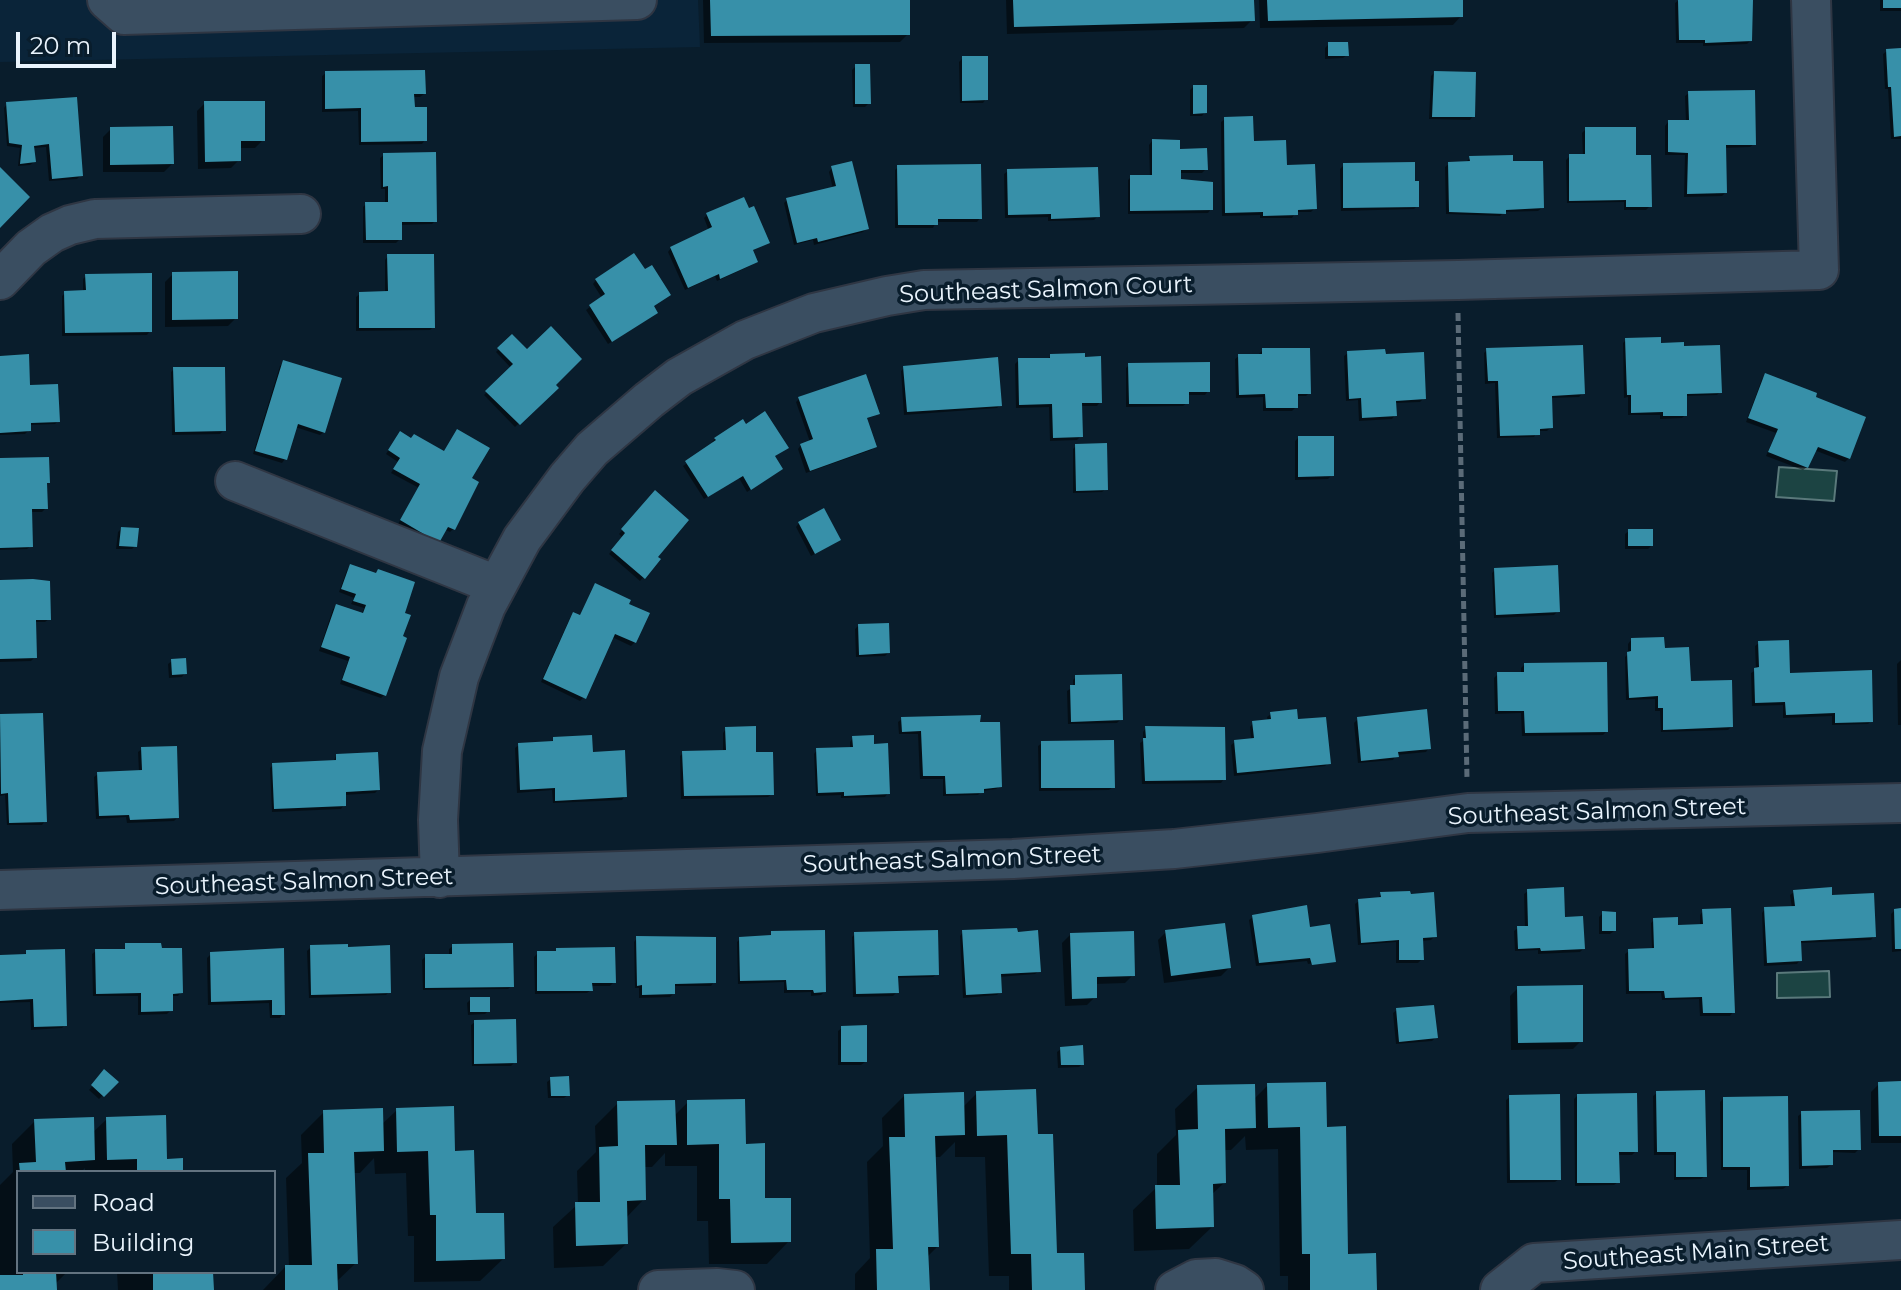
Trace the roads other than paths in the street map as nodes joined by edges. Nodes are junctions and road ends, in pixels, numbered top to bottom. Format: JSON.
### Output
{"nodes":[{"id":1,"x":107,"y":0,"type":"edge"},
{"id":2,"x":637,"y":0,"type":"edge"},
{"id":3,"x":1811,"y":0,"type":"edge"},
{"id":4,"x":301,"y":214,"type":"dead end"},
{"id":5,"x":0,"y":280,"type":"edge"},
{"id":6,"x":235,"y":481,"type":"dead end"},
{"id":7,"x":496,"y":585,"type":"junction"},
{"id":8,"x":1901,"y":803,"type":"edge"},
{"id":9,"x":440,"y":878,"type":"junction"},
{"id":10,"x":0,"y":890,"type":"edge"},
{"id":11,"x":1901,"y":1240,"type":"edge"},
{"id":12,"x":658,"y":1290,"type":"edge"},
{"id":13,"x":735,"y":1290,"type":"edge"},
{"id":14,"x":1175,"y":1290,"type":"edge"},
{"id":15,"x":1244,"y":1290,"type":"edge"},
{"id":16,"x":1500,"y":1290,"type":"edge"}],
"edges":[{"from":1,"to":2,"type":"street"},
{"from":3,"to":7,"type":"street","name":"Southeast Salmon Court"},
{"from":4,"to":5,"type":"street"},
{"from":6,"to":7,"type":"street"},
{"from":7,"to":9,"type":"street","name":"Southeast Salmon Court"},
{"from":8,"to":9,"type":"street","name":"Southeast Salmon Street"},
{"from":9,"to":10,"type":"street","name":"Southeast Salmon Street"},
{"from":11,"to":16,"type":"street","name":"Southeast Main Street"},
{"from":12,"to":13,"type":"street"},
{"from":14,"to":15,"type":"street"}]}
